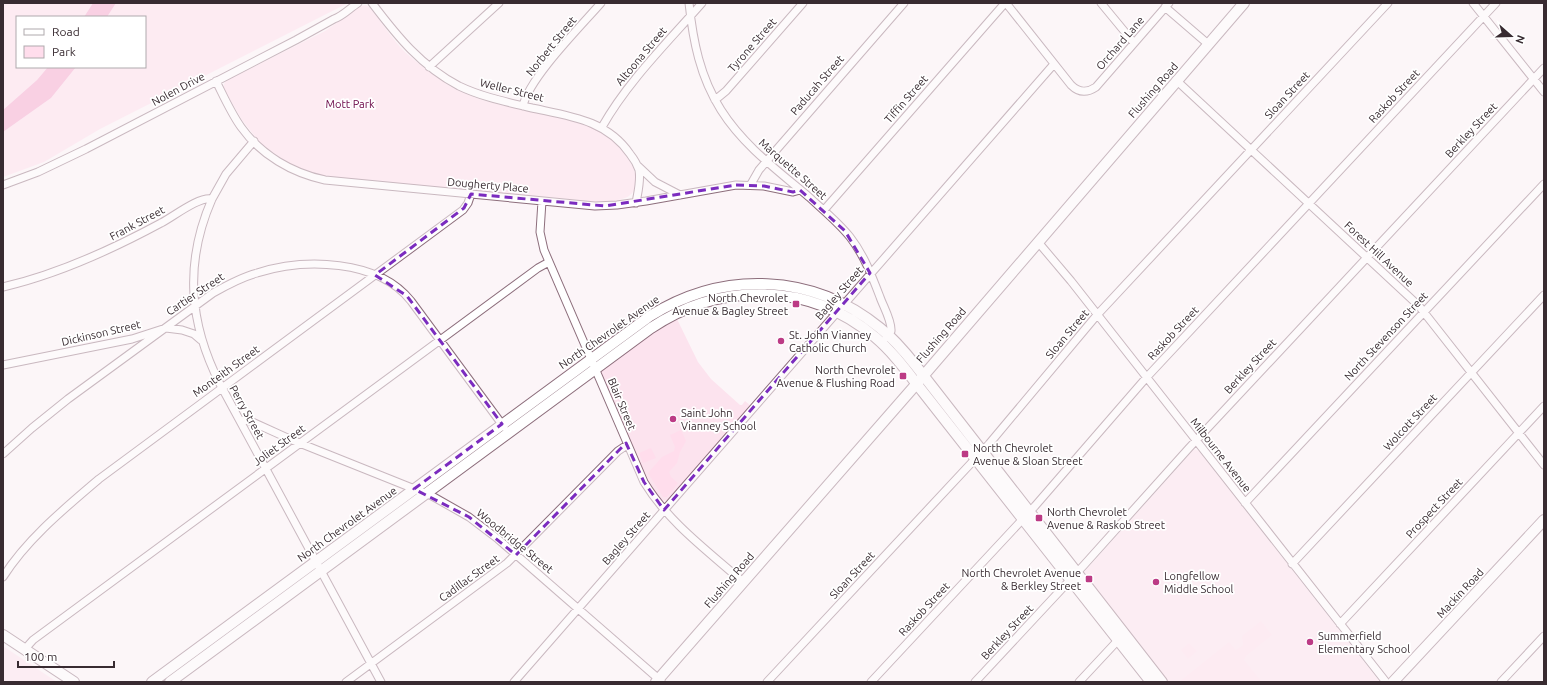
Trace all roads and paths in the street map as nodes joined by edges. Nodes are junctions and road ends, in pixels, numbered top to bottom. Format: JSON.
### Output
{"nodes":[{"id":1,"x":358,"y":3,"type":"edge"},
{"id":2,"x":372,"y":3,"type":"edge"},
{"id":3,"x":499,"y":3,"type":"edge"},
{"id":4,"x":601,"y":3,"type":"edge"},
{"id":5,"x":689,"y":3,"type":"edge"},
{"id":6,"x":702,"y":3,"type":"edge"},
{"id":7,"x":803,"y":3,"type":"edge"},
{"id":8,"x":904,"y":3,"type":"edge"},
{"id":9,"x":1006,"y":3,"type":"edge"},
{"id":10,"x":1101,"y":3,"type":"edge"},
{"id":11,"x":1244,"y":3,"type":"edge"},
{"id":12,"x":1388,"y":3,"type":"edge"},
{"id":13,"x":1473,"y":3,"type":"edge"},
{"id":14,"x":1496,"y":3,"type":"edge"},
{"id":15,"x":1167,"y":5,"type":"edge"},
{"id":16,"x":690,"y":16,"type":"junction"},
{"id":17,"x":1484,"y":16,"type":"junction"},
{"id":18,"x":1134,"y":43,"type":"junction"},
{"id":19,"x":1208,"y":44,"type":"junction"},
{"id":20,"x":1054,"y":64,"type":"junction"},
{"id":21,"x":429,"y":67,"type":"junction"},
{"id":22,"x":1544,"y":68,"type":"edge"},
{"id":23,"x":1534,"y":79,"type":"junction"},
{"id":24,"x":1176,"y":80,"type":"junction"},
{"id":25,"x":216,"y":82,"type":"junction"},
{"id":26,"x":1544,"y":92,"type":"edge"},
{"id":27,"x":715,"y":100,"type":"junction"},
{"id":28,"x":523,"y":106,"type":"junction"},
{"id":29,"x":602,"y":127,"type":"junction"},
{"id":30,"x":254,"y":141,"type":"junction"},
{"id":31,"x":1252,"y":150,"type":"junction"},
{"id":32,"x":767,"y":161,"type":"junction"},
{"id":33,"x":638,"y":166,"type":"junction"},
{"id":34,"x":751,"y":184,"type":"junction"},
{"id":35,"x":1544,"y":184,"type":"edge"},
{"id":36,"x":3,"y":185,"type":"edge"},
{"id":37,"x":800,"y":190,"type":"junction"},
{"id":38,"x":471,"y":194,"type":"junction"},
{"id":39,"x":680,"y":195,"type":"junction"},
{"id":40,"x":212,"y":199,"type":"junction"},
{"id":41,"x":542,"y":201,"type":"junction"},
{"id":42,"x":636,"y":203,"type":"junction"},
{"id":43,"x":1309,"y":204,"type":"junction"},
{"id":44,"x":824,"y":210,"type":"junction"},
{"id":45,"x":1038,"y":242,"type":"junction"},
{"id":46,"x":1367,"y":258,"type":"junction"},
{"id":47,"x":549,"y":262,"type":"junction"},
{"id":48,"x":870,"y":273,"type":"junction"},
{"id":49,"x":375,"y":274,"type":"junction"},
{"id":50,"x":3,"y":287,"type":"edge"},
{"id":51,"x":1544,"y":295,"type":"edge"},
{"id":52,"x":705,"y":296,"type":"junction"},
{"id":53,"x":195,"y":306,"type":"junction"},
{"id":54,"x":840,"y":308,"type":"junction"},
{"id":55,"x":1424,"y":312,"type":"junction"},
{"id":56,"x":1097,"y":315,"type":"junction"},
{"id":57,"x":166,"y":328,"type":"junction"},
{"id":58,"x":888,"y":335,"type":"junction"},
{"id":59,"x":201,"y":340,"type":"junction"},
{"id":60,"x":440,"y":340,"type":"junction"},
{"id":61,"x":882,"y":343,"type":"junction"},
{"id":62,"x":590,"y":359,"type":"junction"},
{"id":63,"x":3,"y":365,"type":"edge"},
{"id":64,"x":595,"y":369,"type":"junction"},
{"id":65,"x":1471,"y":373,"type":"junction"},
{"id":66,"x":923,"y":375,"type":"junction"},
{"id":67,"x":1146,"y":378,"type":"junction"},
{"id":68,"x":916,"y":383,"type":"junction"},
{"id":69,"x":222,"y":388,"type":"junction"},
{"id":70,"x":1544,"y":406,"type":"edge"},
{"id":71,"x":240,"y":421,"type":"junction"},
{"id":72,"x":502,"y":424,"type":"junction"},
{"id":73,"x":508,"y":433,"type":"junction"},
{"id":74,"x":1519,"y":433,"type":"junction"},
{"id":75,"x":1196,"y":441,"type":"junction"},
{"id":76,"x":301,"y":443,"type":"junction"},
{"id":77,"x":627,"y":445,"type":"junction"},
{"id":78,"x":3,"y":454,"type":"edge"},
{"id":79,"x":979,"y":455,"type":"junction"},
{"id":80,"x":1544,"y":465,"type":"edge"},
{"id":81,"x":266,"y":469,"type":"junction"},
{"id":82,"x":414,"y":489,"type":"junction"},
{"id":83,"x":426,"y":494,"type":"junction"},
{"id":84,"x":1245,"y":503,"type":"junction"},
{"id":85,"x":664,"y":510,"type":"junction"},
{"id":86,"x":1026,"y":515,"type":"junction"},
{"id":87,"x":1544,"y":520,"type":"edge"},
{"id":88,"x":516,"y":555,"type":"junction"},
{"id":89,"x":316,"y":562,"type":"junction"},
{"id":90,"x":1292,"y":564,"type":"junction"},
{"id":91,"x":321,"y":571,"type":"junction"},
{"id":92,"x":1074,"y":576,"type":"junction"},
{"id":93,"x":3,"y":577,"type":"edge"},
{"id":94,"x":743,"y":582,"type":"junction"},
{"id":95,"x":578,"y":609,"type":"junction"},
{"id":96,"x":1340,"y":624,"type":"junction"},
{"id":97,"x":220,"y":632,"type":"junction"},
{"id":98,"x":3,"y":635,"type":"edge"},
{"id":99,"x":1544,"y":636,"type":"edge"},
{"id":100,"x":1121,"y":637,"type":"junction"},
{"id":101,"x":226,"y":641,"type":"junction"},
{"id":102,"x":25,"y":649,"type":"junction"},
{"id":103,"x":371,"y":664,"type":"junction"},
{"id":104,"x":659,"y":681,"type":"edge"},
{"id":105,"x":74,"y":682,"type":"edge"},
{"id":106,"x":152,"y":682,"type":"edge"},
{"id":107,"x":170,"y":682,"type":"edge"},
{"id":108,"x":346,"y":682,"type":"edge"},
{"id":109,"x":381,"y":682,"type":"edge"},
{"id":110,"x":514,"y":682,"type":"edge"},
{"id":111,"x":767,"y":682,"type":"edge"},
{"id":112,"x":871,"y":682,"type":"edge"},
{"id":113,"x":975,"y":682,"type":"edge"},
{"id":114,"x":1079,"y":682,"type":"edge"},
{"id":115,"x":1151,"y":682,"type":"edge"},
{"id":116,"x":1162,"y":682,"type":"edge"},
{"id":117,"x":1386,"y":682,"type":"edge"},
{"id":118,"x":1393,"y":682,"type":"edge"},
{"id":119,"x":1501,"y":682,"type":"edge"}],
"edges":[{"from":1,"to":25,"type":"street","name":"Nolen Drive"},
{"from":2,"to":21,"type":"street","name":"Weller Street"},
{"from":3,"to":21,"type":"street"},
{"from":4,"to":28,"type":"street","name":"Norbert Street"},
{"from":5,"to":16,"type":"street","name":"Marquette Street"},
{"from":6,"to":16,"type":"street","name":"Altoona Street"},
{"from":7,"to":27,"type":"street","name":"Tyrone Street"},
{"from":8,"to":32,"type":"street","name":"Paducah Street"},
{"from":9,"to":20,"type":"street"},
{"from":9,"to":44,"type":"street","name":"Tiffin Street"},
{"from":10,"to":18,"type":"street"},
{"from":11,"to":19,"type":"street","name":"Flushing Road"},
{"from":12,"to":31,"type":"street","name":"Sloan Street"},
{"from":13,"to":17,"type":"street"},
{"from":14,"to":17,"type":"street","name":"Raskob Street"},
{"from":15,"to":18,"type":"street","name":"Orchard Lane"},
{"from":15,"to":19,"type":"street"},
{"from":16,"to":27,"type":"street","name":"Marquette Street"},
{"from":16,"to":29,"type":"street","name":"Altoona Street"},
{"from":17,"to":23,"type":"street"},
{"from":17,"to":43,"type":"street","name":"Raskob Street"},
{"from":18,"to":20,"type":"street","name":"Orchard Lane"},
{"from":19,"to":24,"type":"street","name":"Flushing Road"},
{"from":20,"to":48,"type":"street","name":"Bagley Street"},
{"from":21,"to":28,"type":"street","name":"Weller Street"},
{"from":22,"to":23,"type":"street","name":"Berkley Street"},
{"from":23,"to":26,"type":"street"},
{"from":23,"to":46,"type":"street","name":"Berkley Street"},
{"from":24,"to":31,"type":"street","name":"Forest Hill Avenue"},
{"from":24,"to":45,"type":"street","name":"Flushing Road"},
{"from":25,"to":30,"type":"street","name":"Dougherty Place"},
{"from":25,"to":36,"type":"street","name":"Nolen Drive"},
{"from":27,"to":32,"type":"street","name":"Marquette Street"},
{"from":28,"to":29,"type":"street","name":"Weller Street"},
{"from":29,"to":33,"type":"street","name":"Weller Street"},
{"from":30,"to":38,"type":"street","name":"Dougherty Place"},
{"from":30,"to":40,"type":"street"},
{"from":31,"to":43,"type":"street","name":"Forest Hill Avenue"},
{"from":31,"to":56,"type":"street","name":"Sloan Street"},
{"from":32,"to":34,"type":"street","name":"Paducah Street"},
{"from":32,"to":37,"type":"street","name":"Marquette Street"},
{"from":33,"to":39,"type":"street","name":"Weller Street"},
{"from":33,"to":42,"type":"street"},
{"from":34,"to":37,"type":"street","name":"Dougherty Place"},
{"from":34,"to":39,"type":"street","name":"Dougherty Place"},
{"from":35,"to":55,"type":"street","name":"North Stevenson Street"},
{"from":37,"to":44,"type":"street","name":"Marquette Street"},
{"from":38,"to":41,"type":"street","name":"Dougherty Place"},
{"from":38,"to":49,"type":"street","name":"Monteith Street"},
{"from":39,"to":42,"type":"street","name":"Dougherty Place"},
{"from":40,"to":50,"type":"street","name":"Frank Street"},
{"from":40,"to":53,"type":"street","name":"Perry Street"},
{"from":41,"to":42,"type":"street","name":"Dougherty Place"},
{"from":41,"to":47,"type":"street","name":"Blair Street"},
{"from":43,"to":46,"type":"street","name":"Forest Hill Avenue"},
{"from":43,"to":67,"type":"street","name":"Raskob Street"},
{"from":44,"to":48,"type":"street","name":"Marquette Street"},
{"from":45,"to":56,"type":"street","name":"Milbourne Avenue"},
{"from":45,"to":66,"type":"street","name":"Flushing Road"},
{"from":46,"to":55,"type":"street","name":"Forest Hill Avenue"},
{"from":46,"to":75,"type":"street","name":"Berkley Street"},
{"from":47,"to":60,"type":"street","name":"Joliet Street"},
{"from":47,"to":62,"type":"street","name":"Blair Street"},
{"from":48,"to":54,"type":"street","name":"Bagley Street"},
{"from":48,"to":58,"type":"street","name":"Marquette Street"},
{"from":49,"to":53,"type":"street","name":"Cartier Street"},
{"from":49,"to":60,"type":"street","name":"Cartier Street"},
{"from":49,"to":69,"type":"street","name":"Monteith Street"},
{"from":51,"to":65,"type":"street","name":"Wolcott Street"},
{"from":52,"to":54,"type":"street","name":"North Chevrolet Avenue"},
{"from":52,"to":62,"type":"street","name":"North Chevrolet Avenue"},
{"from":52,"to":64,"type":"street","name":"North Chevrolet Avenue"},
{"from":53,"to":57,"type":"street","name":"Cartier Street"},
{"from":53,"to":59,"type":"street","name":"Perry Street"},
{"from":54,"to":58,"type":"street","name":"North Chevrolet Avenue"},
{"from":54,"to":61,"type":"street","name":"North Chevrolet Avenue"},
{"from":54,"to":85,"type":"street","name":"Bagley Street"},
{"from":55,"to":65,"type":"street","name":"Forest Hill Avenue"},
{"from":55,"to":84,"type":"street","name":"North Stevenson Street"},
{"from":56,"to":67,"type":"street","name":"Milbourne Avenue"},
{"from":56,"to":79,"type":"street","name":"Sloan Street"},
{"from":57,"to":59,"type":"street","name":"Dickinson Street"},
{"from":57,"to":63,"type":"street","name":"Dickinson Street"},
{"from":57,"to":78,"type":"street","name":"Cartier Street"},
{"from":58,"to":61,"type":"street"},
{"from":58,"to":66,"type":"street","name":"North Chevrolet Avenue"},
{"from":59,"to":69,"type":"street","name":"Perry Street"},
{"from":60,"to":72,"type":"street","name":"Cartier Street"},
{"from":60,"to":76,"type":"street","name":"Joliet Street"},
{"from":61,"to":68,"type":"street","name":"North Chevrolet Avenue"},
{"from":62,"to":64,"type":"street","name":"Blair Street"},
{"from":62,"to":72,"type":"street","name":"North Chevrolet Avenue"},
{"from":64,"to":73,"type":"street","name":"North Chevrolet Avenue"},
{"from":64,"to":77,"type":"street","name":"Blair Street"},
{"from":65,"to":74,"type":"street","name":"Forest Hill Avenue"},
{"from":65,"to":90,"type":"street","name":"Wolcott Street"},
{"from":66,"to":68,"type":"street","name":"Flushing Road"},
{"from":66,"to":79,"type":"street","name":"North Chevrolet Avenue"},
{"from":67,"to":75,"type":"street","name":"Milbourne Avenue"},
{"from":67,"to":86,"type":"street","name":"Raskob Street"},
{"from":68,"to":79,"type":"street","name":"North Chevrolet Avenue"},
{"from":68,"to":94,"type":"street","name":"Flushing Road"},
{"from":69,"to":71,"type":"street","name":"Perry Street"},
{"from":69,"to":93,"type":"street","name":"Monteith Street"},
{"from":70,"to":74,"type":"street","name":"Prospect Street"},
{"from":71,"to":76,"type":"street","name":"Woodbridge Street"},
{"from":71,"to":81,"type":"street","name":"Perry Street"},
{"from":72,"to":73,"type":"street","name":"Cartier Street"},
{"from":72,"to":82,"type":"street","name":"North Chevrolet Avenue"},
{"from":73,"to":83,"type":"street","name":"North Chevrolet Avenue"},
{"from":74,"to":80,"type":"street","name":"Forest Hill Avenue"},
{"from":74,"to":96,"type":"street","name":"Prospect Street"},
{"from":75,"to":84,"type":"street","name":"Milbourne Avenue"},
{"from":75,"to":92,"type":"street","name":"Berkley Street"},
{"from":76,"to":81,"type":"street","name":"Joliet Street"},
{"from":76,"to":82,"type":"street","name":"Woodbridge Street"},
{"from":77,"to":85,"type":"street","name":"Blair Street"},
{"from":77,"to":88,"type":"street","name":"Cadillac Street"},
{"from":79,"to":86,"type":"street","name":"North Chevrolet Avenue"},
{"from":79,"to":111,"type":"street","name":"Sloan Street"},
{"from":81,"to":89,"type":"street","name":"Perry Street"},
{"from":81,"to":102,"type":"street","name":"Joliet Street"},
{"from":82,"to":83,"type":"street","name":"Woodbridge Street"},
{"from":82,"to":89,"type":"street","name":"North Chevrolet Avenue"},
{"from":83,"to":88,"type":"street","name":"Woodbridge Street"},
{"from":83,"to":91,"type":"street","name":"North Chevrolet Avenue"},
{"from":84,"to":90,"type":"street","name":"Milbourne Avenue"},
{"from":85,"to":94,"type":"street","name":"Blair Street"},
{"from":85,"to":95,"type":"street","name":"Bagley Street"},
{"from":86,"to":92,"type":"street","name":"North Chevrolet Avenue"},
{"from":86,"to":112,"type":"street","name":"Raskob Street"},
{"from":87,"to":118,"type":"street","name":"Mackin Road"},
{"from":88,"to":95,"type":"street","name":"Woodbridge Street"},
{"from":88,"to":103,"type":"street","name":"Cadillac Street"},
{"from":89,"to":91,"type":"street","name":"Perry Street"},
{"from":89,"to":97,"type":"street","name":"North Chevrolet Avenue"},
{"from":90,"to":96,"type":"street","name":"Milbourne Avenue"},
{"from":91,"to":101,"type":"street","name":"North Chevrolet Avenue"},
{"from":91,"to":103,"type":"street","name":"Perry Street"},
{"from":92,"to":100,"type":"street","name":"North Chevrolet Avenue"},
{"from":92,"to":113,"type":"street","name":"Berkley Street"},
{"from":94,"to":104,"type":"street","name":"Flushing Road"},
{"from":95,"to":104,"type":"street","name":"Woodbridge Street"},
{"from":95,"to":110,"type":"street","name":"Bagley Street"},
{"from":96,"to":117,"type":"street","name":"Milbourne Avenue"},
{"from":97,"to":101,"type":"street"},
{"from":97,"to":106,"type":"street","name":"North Chevrolet Avenue"},
{"from":98,"to":102,"type":"street"},
{"from":99,"to":119,"type":"street"},
{"from":100,"to":114,"type":"street"},
{"from":100,"to":115,"type":"street","name":"North Chevrolet Avenue"},
{"from":100,"to":116,"type":"street","name":"North Chevrolet Avenue"},
{"from":101,"to":107,"type":"street","name":"North Chevrolet Avenue"},
{"from":102,"to":105,"type":"street"},
{"from":103,"to":108,"type":"street","name":"Cadillac Street"},
{"from":103,"to":109,"type":"street","name":"Perry Street"}]}
